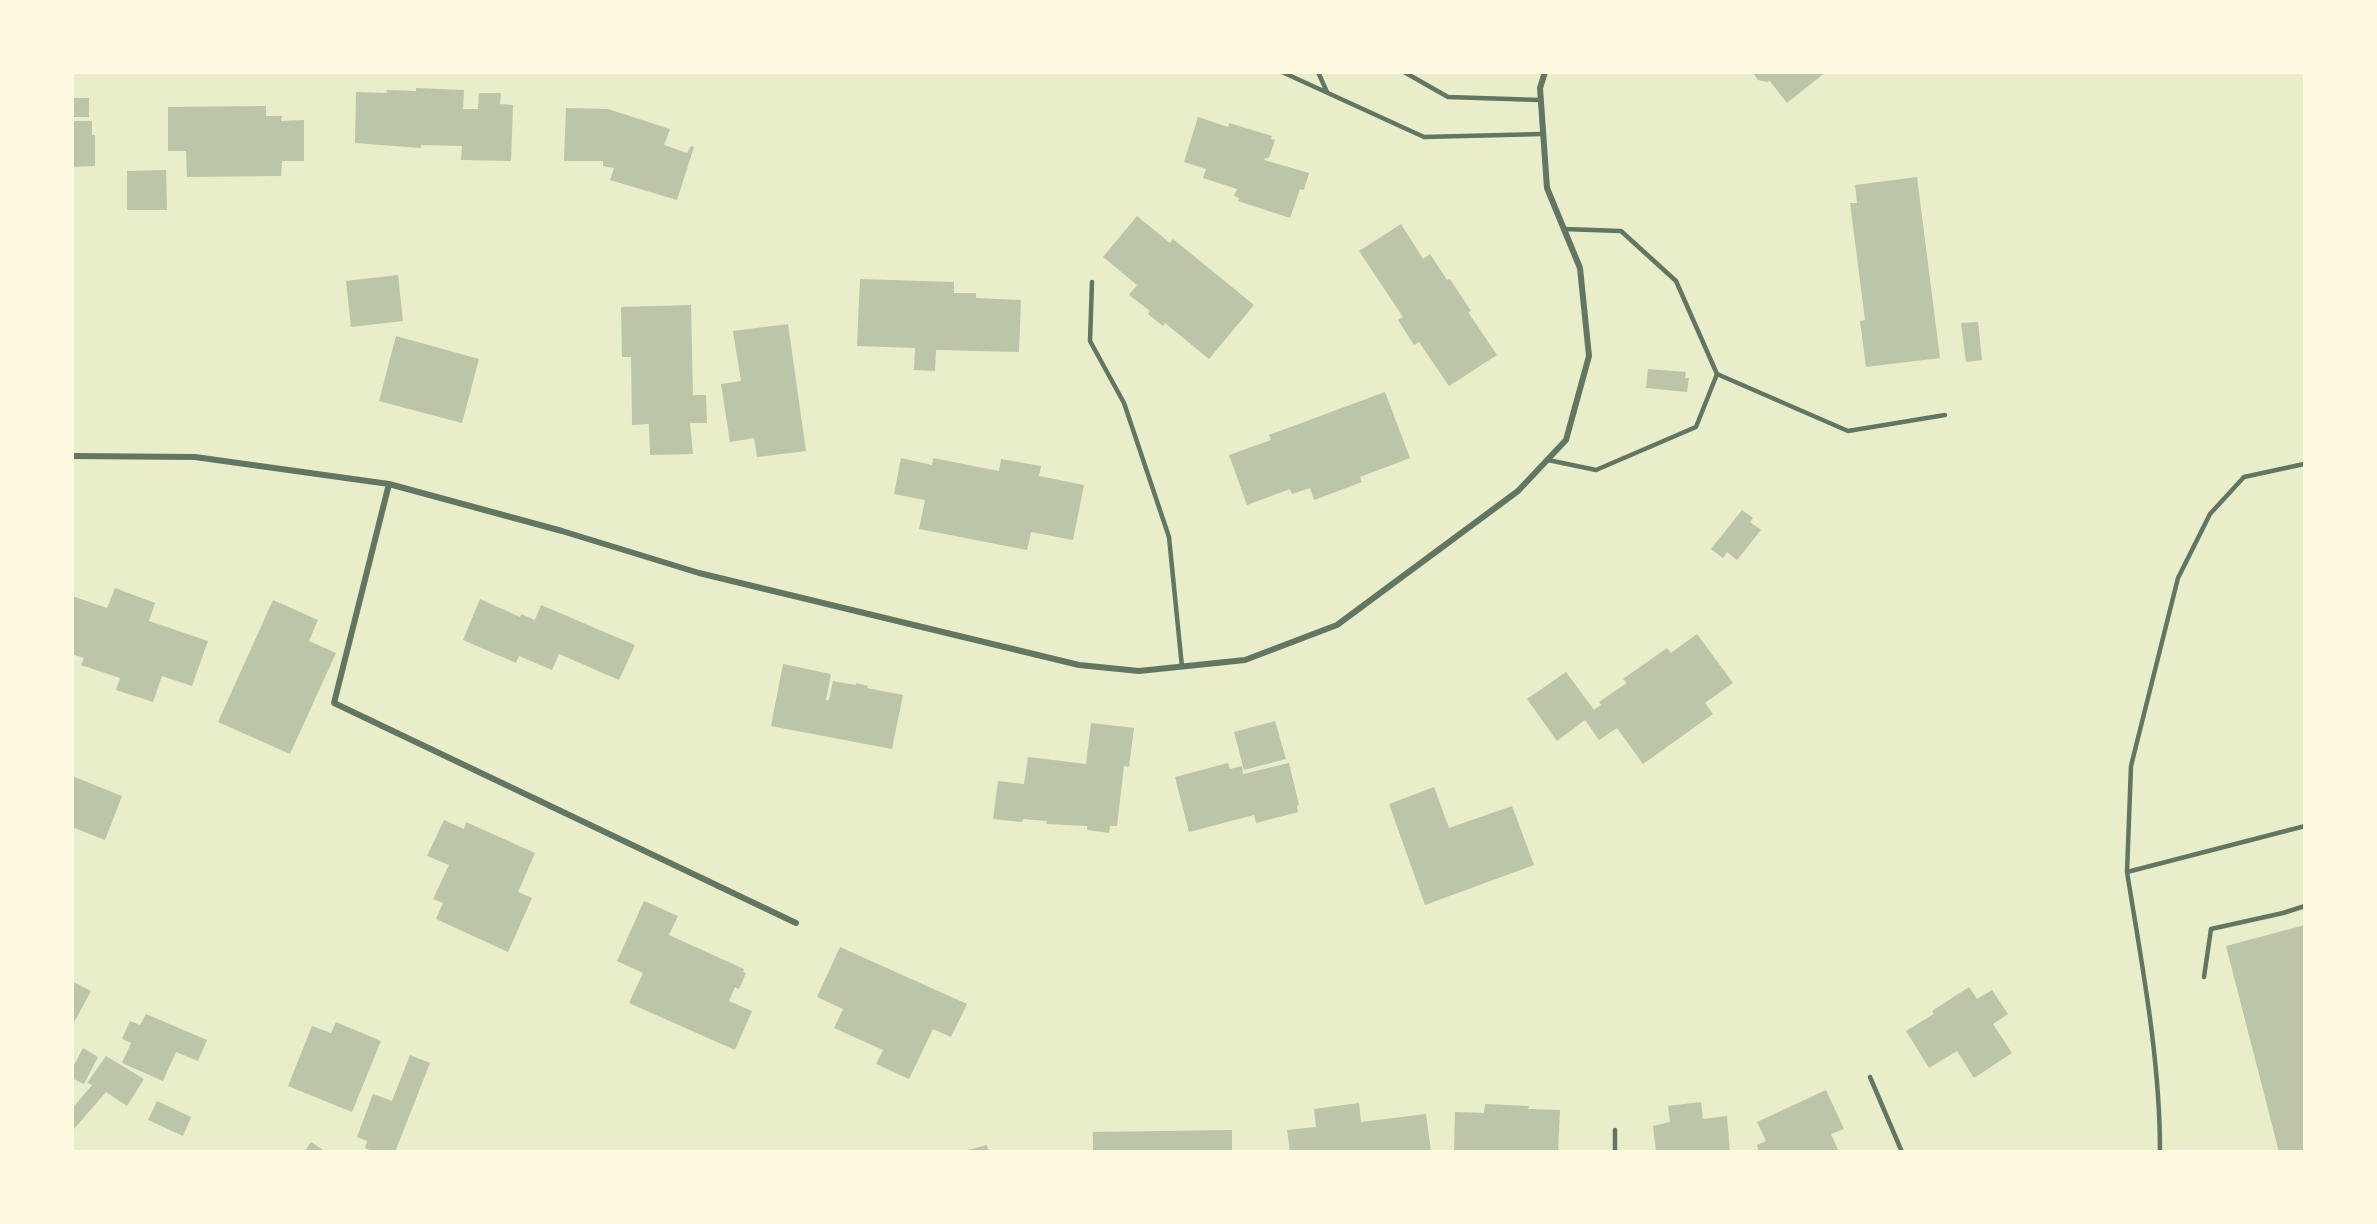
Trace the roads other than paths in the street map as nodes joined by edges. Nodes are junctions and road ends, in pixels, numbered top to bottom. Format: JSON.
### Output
{"nodes":[{"id":1,"x":1282,"y":72,"type":"edge"},
{"id":2,"x":1318,"y":72,"type":"edge"},
{"id":3,"x":1404,"y":72,"type":"edge"},
{"id":4,"x":1545,"y":72,"type":"edge"},
{"id":5,"x":1326,"y":92,"type":"junction"},
{"id":6,"x":1540,"y":100,"type":"junction"},
{"id":7,"x":1543,"y":134,"type":"junction"},
{"id":8,"x":1564,"y":229,"type":"junction"},
{"id":9,"x":1092,"y":282,"type":"dead end"},
{"id":10,"x":1717,"y":374,"type":"junction"},
{"id":11,"x":1945,"y":415,"type":"dead end"},
{"id":12,"x":72,"y":456,"type":"edge"},
{"id":13,"x":1548,"y":460,"type":"junction"},
{"id":14,"x":2304,"y":464,"type":"edge"},
{"id":15,"x":389,"y":484,"type":"junction"},
{"id":16,"x":1182,"y":667,"type":"junction"},
{"id":17,"x":2305,"y":826,"type":"edge"},
{"id":18,"x":2127,"y":872,"type":"junction"},
{"id":19,"x":2305,"y":906,"type":"edge"},
{"id":20,"x":796,"y":923,"type":"dead end"},
{"id":21,"x":2204,"y":977,"type":"dead end"},
{"id":22,"x":1870,"y":1077,"type":"dead end"},
{"id":23,"x":1615,"y":1130,"type":"dead end"},
{"id":24,"x":1615,"y":1152,"type":"edge"},
{"id":25,"x":1902,"y":1152,"type":"edge"},
{"id":26,"x":2160,"y":1152,"type":"edge"}],
"edges":[{"from":1,"to":5,"type":"lane"},
{"from":2,"to":5,"type":"lane"},
{"from":3,"to":6,"type":"lane"},
{"from":4,"to":6,"type":"street"},
{"from":5,"to":7,"type":"lane"},
{"from":6,"to":7,"type":"street"},
{"from":7,"to":8,"type":"street"},
{"from":8,"to":10,"type":"lane"},
{"from":8,"to":13,"type":"street"},
{"from":9,"to":16,"type":"lane"},
{"from":10,"to":11,"type":"lane"},
{"from":10,"to":13,"type":"lane"},
{"from":12,"to":15,"type":"street"},
{"from":13,"to":16,"type":"street"},
{"from":14,"to":18,"type":"lane"},
{"from":15,"to":16,"type":"street"},
{"from":15,"to":20,"type":"street"},
{"from":17,"to":18,"type":"lane"},
{"from":18,"to":26,"type":"lane"},
{"from":19,"to":21,"type":"lane"},
{"from":22,"to":25,"type":"lane"},
{"from":23,"to":24,"type":"lane"}]}
